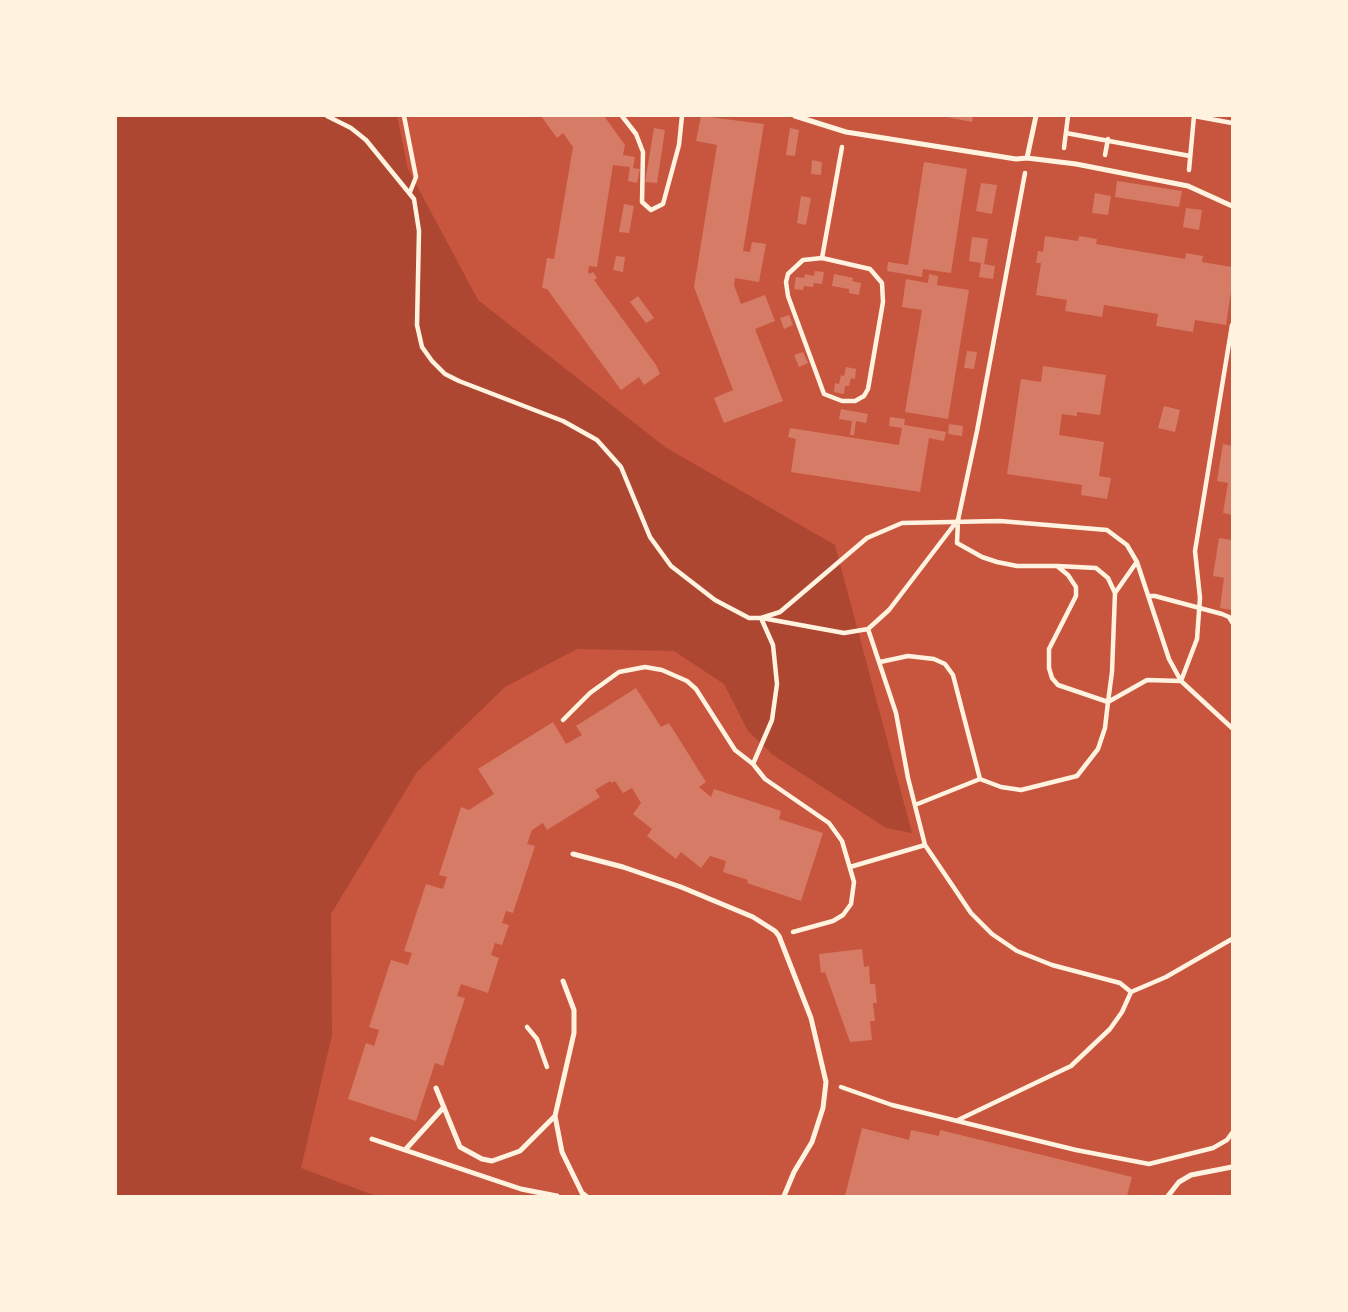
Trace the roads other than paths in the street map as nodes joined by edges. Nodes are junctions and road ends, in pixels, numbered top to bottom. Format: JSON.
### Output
{"nodes":[{"id":1,"x":795,"y":116,"type":"edge"},
{"id":2,"x":1036,"y":116,"type":"edge"},
{"id":3,"x":1027,"y":158,"type":"junction"},
{"id":4,"x":1233,"y":206,"type":"edge"},
{"id":5,"x":573,"y":854,"type":"dead end"},
{"id":6,"x":563,"y":981,"type":"dead end"},
{"id":7,"x":436,"y":1088,"type":"dead end"},
{"id":8,"x":444,"y":1107,"type":"junction"},
{"id":9,"x":555,"y":1116,"type":"junction"},
{"id":10,"x":372,"y":1139,"type":"dead end"},
{"id":11,"x":405,"y":1150,"type":"junction"},
{"id":12,"x":1232,"y":1160,"type":"edge"},
{"id":13,"x":1233,"y":1166,"type":"edge"},
{"id":14,"x":557,"y":1196,"type":"edge"},
{"id":15,"x":586,"y":1196,"type":"edge"},
{"id":16,"x":785,"y":1196,"type":"edge"},
{"id":17,"x":1168,"y":1196,"type":"edge"}],
"edges":[{"from":1,"to":3,"type":"lane"},
{"from":2,"to":3,"type":"lane"},
{"from":3,"to":4,"type":"lane"},
{"from":5,"to":16,"type":"lane"},
{"from":6,"to":9,"type":"lane"},
{"from":7,"to":8,"type":"lane"},
{"from":8,"to":9,"type":"lane"},
{"from":8,"to":11,"type":"lane"},
{"from":9,"to":15,"type":"lane"},
{"from":10,"to":11,"type":"lane"},
{"from":11,"to":14,"type":"lane"},
{"from":12,"to":13,"type":"lane"},
{"from":13,"to":17,"type":"lane"}]}
